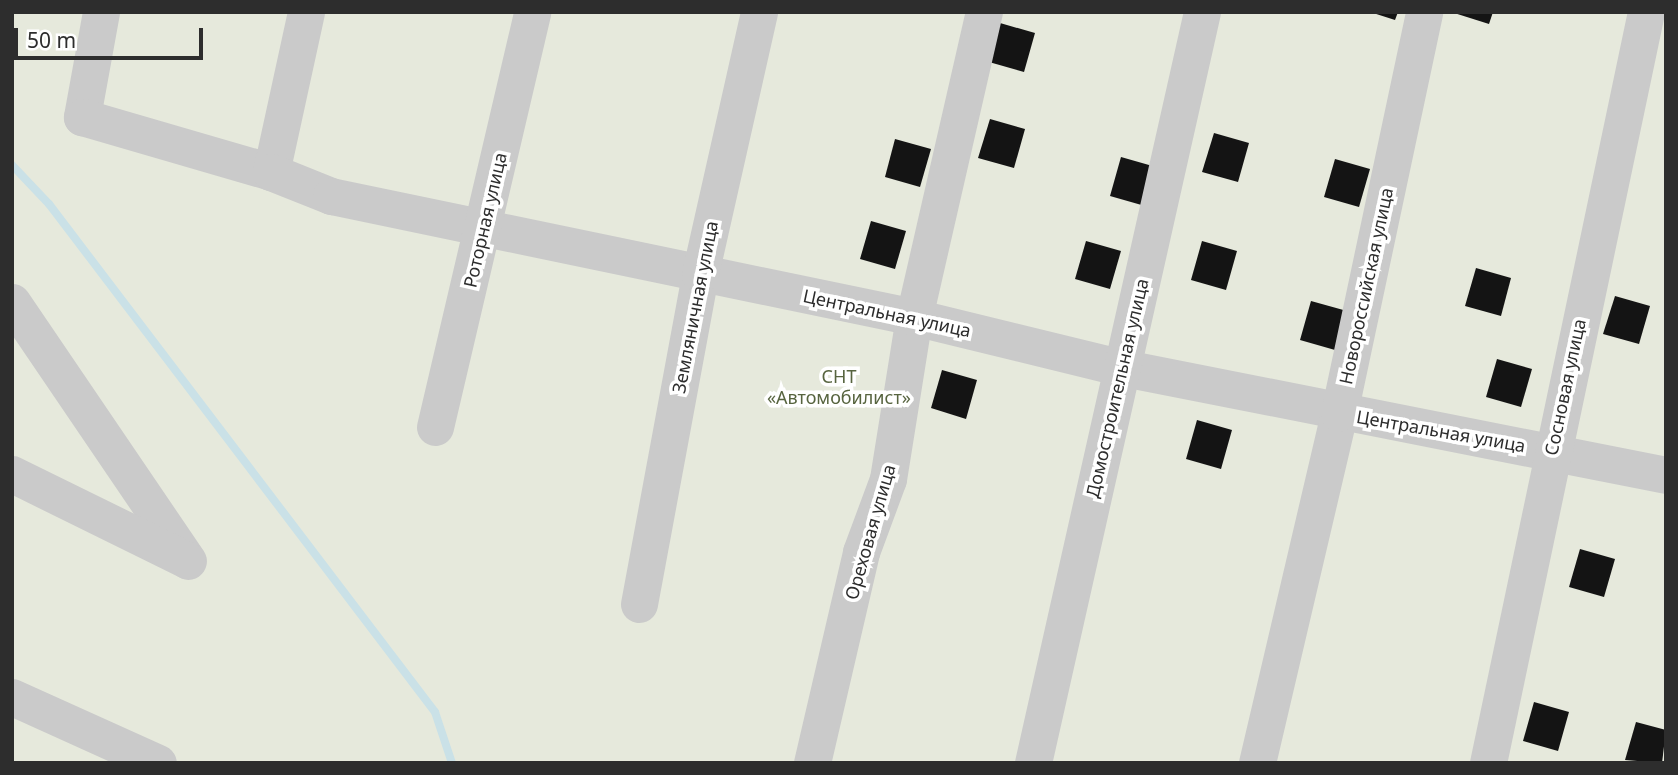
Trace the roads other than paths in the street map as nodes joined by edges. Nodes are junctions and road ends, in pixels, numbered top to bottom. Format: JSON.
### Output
{"nodes":[{"id":1,"x":101,"y":12,"type":"edge"},
{"id":2,"x":306,"y":12,"type":"edge"},
{"id":3,"x":532,"y":12,"type":"edge"},
{"id":4,"x":759,"y":12,"type":"edge"},
{"id":5,"x":984,"y":12,"type":"edge"},
{"id":6,"x":1202,"y":12,"type":"edge"},
{"id":7,"x":1424,"y":12,"type":"edge"},
{"id":8,"x":1646,"y":12,"type":"edge"},
{"id":9,"x":271,"y":172,"type":"junction"},
{"id":10,"x":484,"y":226,"type":"junction"},
{"id":11,"x":701,"y":274,"type":"junction"},
{"id":12,"x":12,"y":302,"type":"edge"},
{"id":13,"x":914,"y":317,"type":"junction"},
{"id":14,"x":1124,"y":368,"type":"junction"},
{"id":15,"x":1339,"y":412,"type":"junction"},
{"id":16,"x":435,"y":427,"type":"dead end"},
{"id":17,"x":1550,"y":451,"type":"junction"},
{"id":18,"x":12,"y":474,"type":"edge"},
{"id":19,"x":1666,"y":475,"type":"edge"},
{"id":20,"x":639,"y":604,"type":"dead end"},
{"id":21,"x":12,"y":697,"type":"edge"},
{"id":22,"x":158,"y":763,"type":"edge"},
{"id":23,"x":812,"y":763,"type":"edge"},
{"id":24,"x":1033,"y":763,"type":"edge"},
{"id":25,"x":1257,"y":763,"type":"edge"},
{"id":26,"x":1488,"y":763,"type":"edge"}],
"edges":[{"from":1,"to":9,"type":"street","name":"Центральная улица"},
{"from":2,"to":9,"type":"street"},
{"from":3,"to":10,"type":"street","name":"Роторная улица"},
{"from":4,"to":11,"type":"street","name":"Земляничная улица"},
{"from":5,"to":13,"type":"street","name":"Ореховая улица"},
{"from":6,"to":14,"type":"street","name":"Домостроительная улица"},
{"from":7,"to":15,"type":"street","name":"Новороссийская улица"},
{"from":8,"to":17,"type":"street","name":"Сосновая улица"},
{"from":9,"to":10,"type":"street","name":"Центральная улица"},
{"from":10,"to":11,"type":"street","name":"Центральная улица"},
{"from":10,"to":16,"type":"street","name":"Роторная улица"},
{"from":11,"to":13,"type":"street","name":"Центральная улица"},
{"from":11,"to":20,"type":"street","name":"Земляничная улица"},
{"from":12,"to":18,"type":"street"},
{"from":13,"to":14,"type":"street","name":"Центральная улица"},
{"from":13,"to":23,"type":"street","name":"Ореховая улица"},
{"from":14,"to":15,"type":"street","name":"Центральная улица"},
{"from":14,"to":24,"type":"street","name":"Домостроительная улица"},
{"from":15,"to":17,"type":"street","name":"Центральная улица"},
{"from":15,"to":25,"type":"street","name":"Новороссийская улица"},
{"from":17,"to":19,"type":"street","name":"Центральная улица"},
{"from":17,"to":26,"type":"street","name":"Сосновая улица"},
{"from":21,"to":22,"type":"street"}]}
